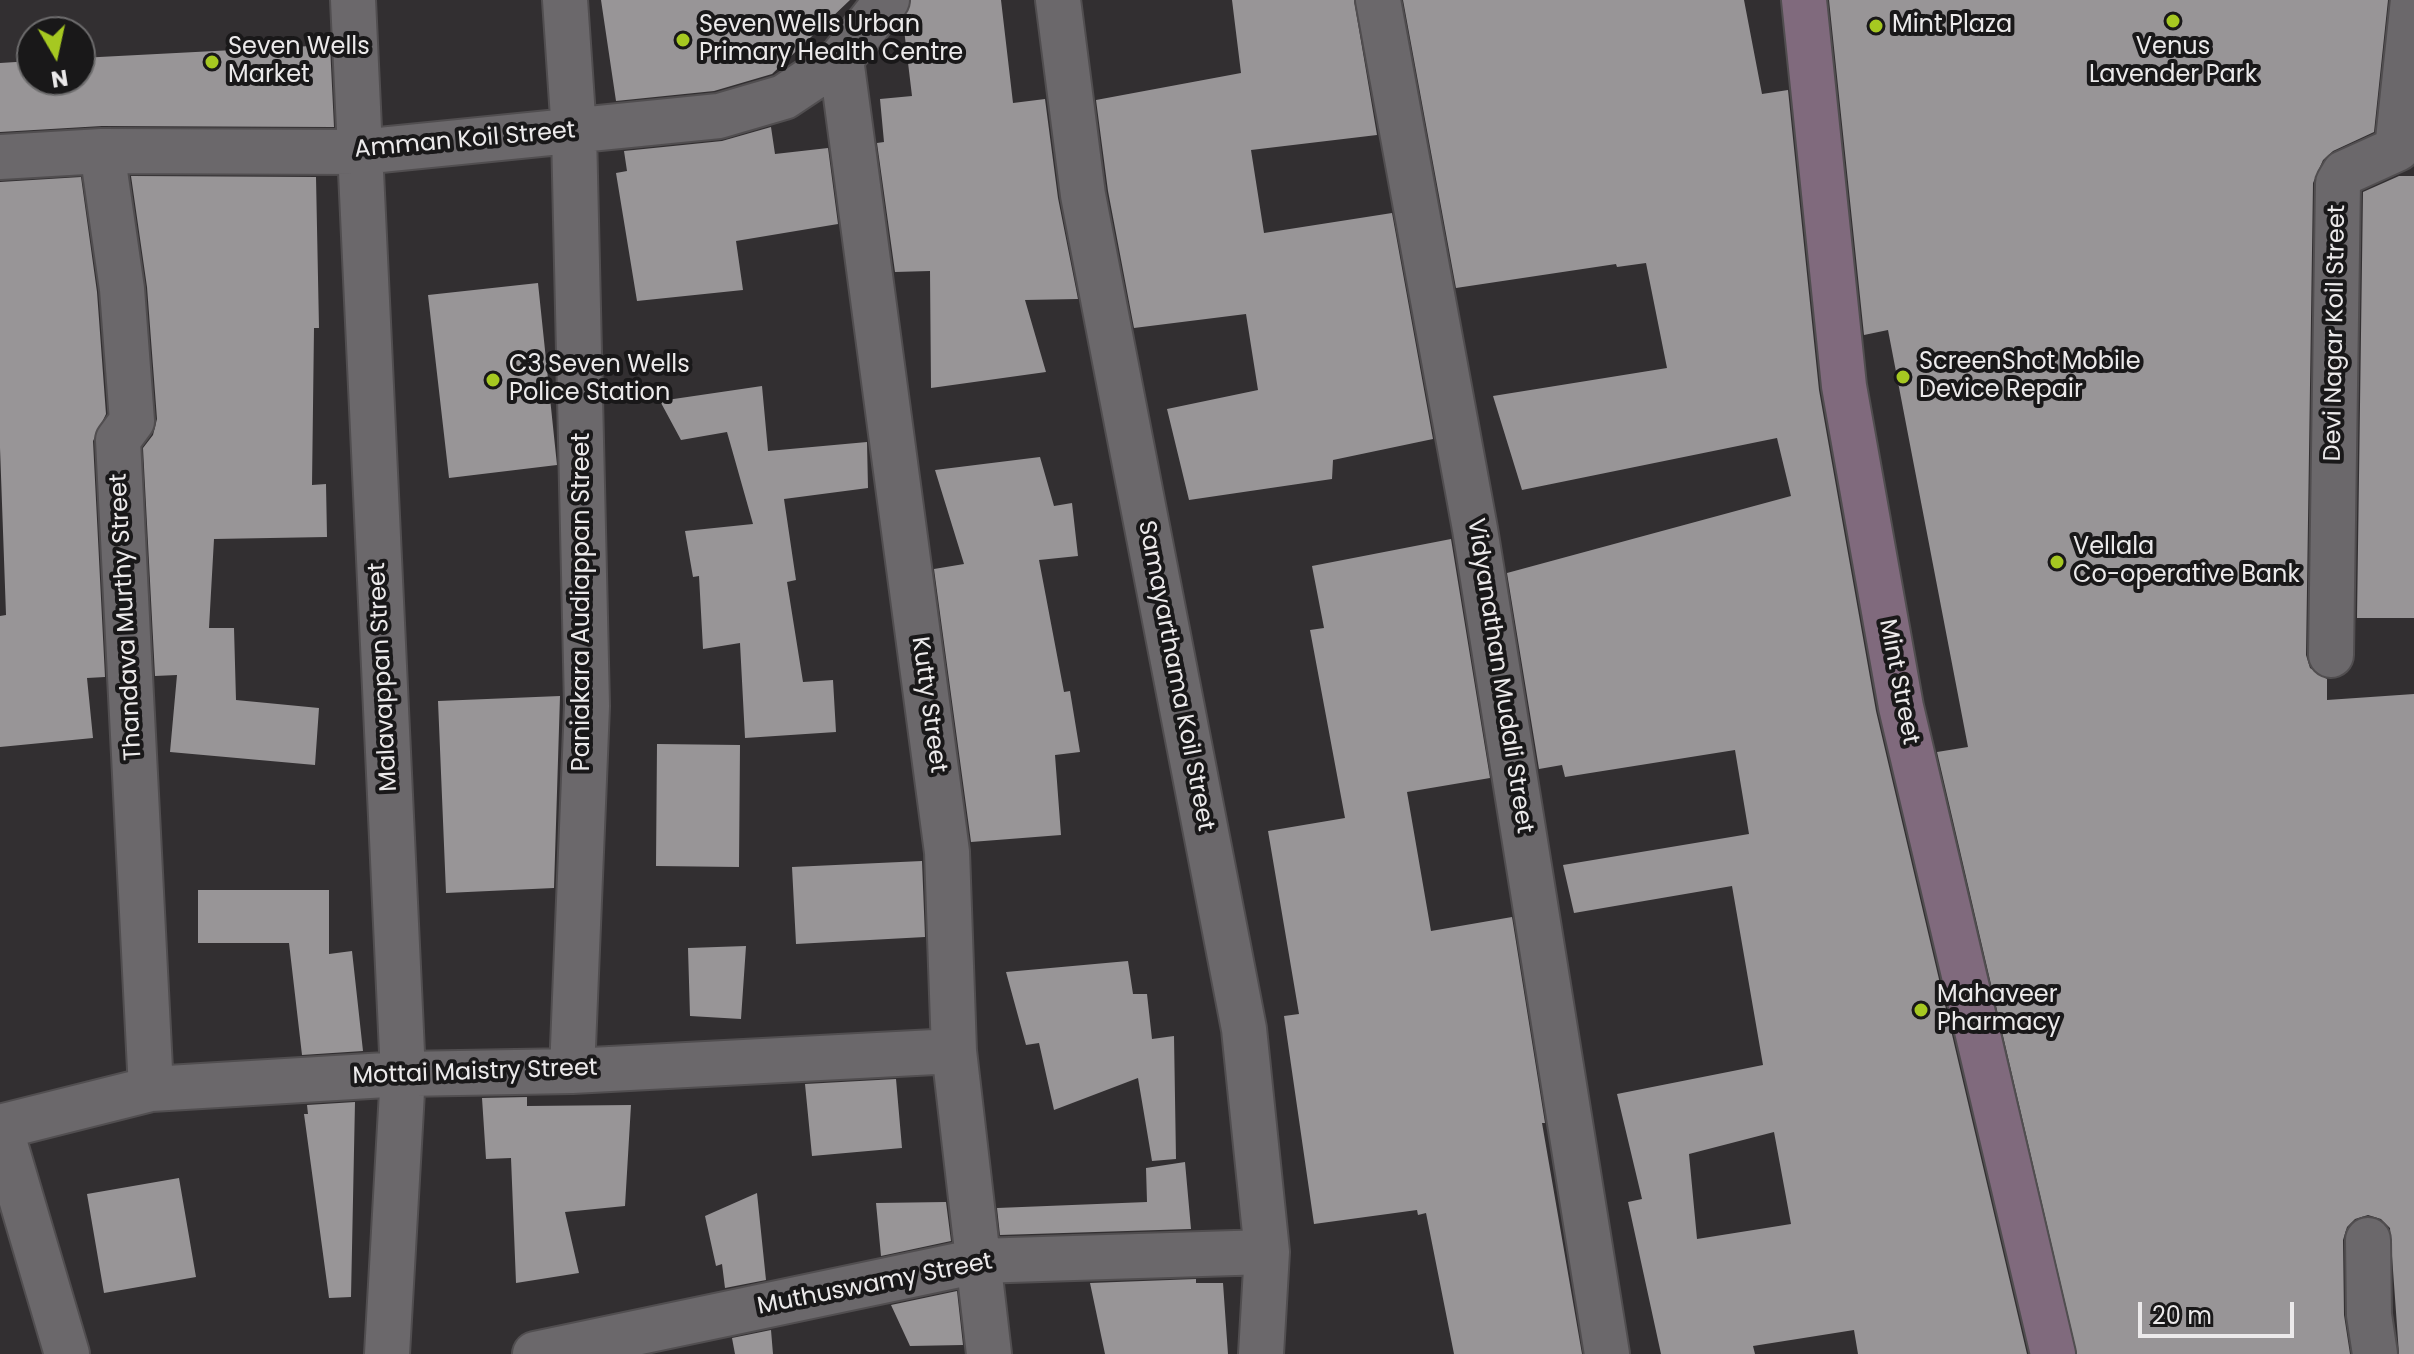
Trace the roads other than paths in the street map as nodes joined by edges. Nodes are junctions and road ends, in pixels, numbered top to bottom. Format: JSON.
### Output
{"nodes":[{"id":1,"x":353,"y":0,"type":"edge"},
{"id":2,"x":565,"y":0,"type":"edge"},
{"id":3,"x":887,"y":0,"type":"edge"},
{"id":4,"x":1058,"y":0,"type":"edge"},
{"id":5,"x":1378,"y":0,"type":"edge"},
{"id":6,"x":1804,"y":0,"type":"edge"},
{"id":7,"x":2413,"y":0,"type":"edge"},
{"id":8,"x":841,"y":59,"type":"junction"},
{"id":9,"x":574,"y":132,"type":"junction"},
{"id":10,"x":102,"y":151,"type":"junction"},
{"id":11,"x":360,"y":152,"type":"junction"},
{"id":12,"x":0,"y":157,"type":"edge"},
{"id":13,"x":2331,"y":655,"type":"dead end"},
{"id":14,"x":954,"y":1051,"type":"junction"},
{"id":15,"x":572,"y":1071,"type":"junction"},
{"id":16,"x":403,"y":1074,"type":"junction"},
{"id":17,"x":151,"y":1089,"type":"junction"},
{"id":18,"x":0,"y":1127,"type":"edge"},
{"id":19,"x":2368,"y":1240,"type":"dead end"},
{"id":20,"x":1267,"y":1252,"type":"junction"},
{"id":21,"x":978,"y":1261,"type":"junction"},
{"id":22,"x":67,"y":1354,"type":"edge"},
{"id":23,"x":387,"y":1354,"type":"edge"},
{"id":24,"x":535,"y":1354,"type":"edge"},
{"id":25,"x":989,"y":1354,"type":"edge"},
{"id":26,"x":1261,"y":1354,"type":"edge"},
{"id":27,"x":1607,"y":1354,"type":"edge"},
{"id":28,"x":2053,"y":1354,"type":"edge"},
{"id":29,"x":2375,"y":1354,"type":"edge"}],
"edges":[{"from":1,"to":11,"type":"street","name":"Malavappan Street"},
{"from":2,"to":9,"type":"street","name":"Paniakara Audiappan Street"},
{"from":3,"to":8,"type":"street","name":"Amman Koil Street"},
{"from":4,"to":20,"type":"street","name":"Samayarthama Koil Street"},
{"from":5,"to":27,"type":"street","name":"Vidyanathan Mudali Street"},
{"from":6,"to":28,"type":"street","name":"Mint Street"},
{"from":7,"to":13,"type":"street","name":"Devi Nagar Koil Street"},
{"from":8,"to":9,"type":"street","name":"Amman Koil Street"},
{"from":8,"to":14,"type":"street","name":"Kutty Street"},
{"from":9,"to":11,"type":"street","name":"Amman Koil Street"},
{"from":9,"to":15,"type":"street","name":"Paniakara Audiappan Street"},
{"from":10,"to":11,"type":"street","name":"Amman Koil Street"},
{"from":10,"to":12,"type":"street","name":"Amman Koil Street"},
{"from":10,"to":17,"type":"street","name":"Thandava Murthy Street"},
{"from":11,"to":16,"type":"street","name":"Malavappan Street"},
{"from":14,"to":15,"type":"street","name":"Mottai Maistry Street"},
{"from":14,"to":21,"type":"street","name":"Kutty Street"},
{"from":15,"to":16,"type":"street","name":"Mottai Maistry Street"},
{"from":16,"to":17,"type":"street","name":"Mottai Maistry Street"},
{"from":16,"to":23,"type":"street","name":"Malavappan Street"},
{"from":17,"to":18,"type":"street","name":"Mottai Maistry Street"},
{"from":18,"to":22,"type":"street"},
{"from":19,"to":29,"type":"street"},
{"from":20,"to":21,"type":"street","name":"Muthuswamy Street"},
{"from":20,"to":26,"type":"street","name":"Samayarthama Koil Street"},
{"from":21,"to":24,"type":"street","name":"Muthuswamy Street"},
{"from":21,"to":25,"type":"street","name":"Kutty Street"}]}
